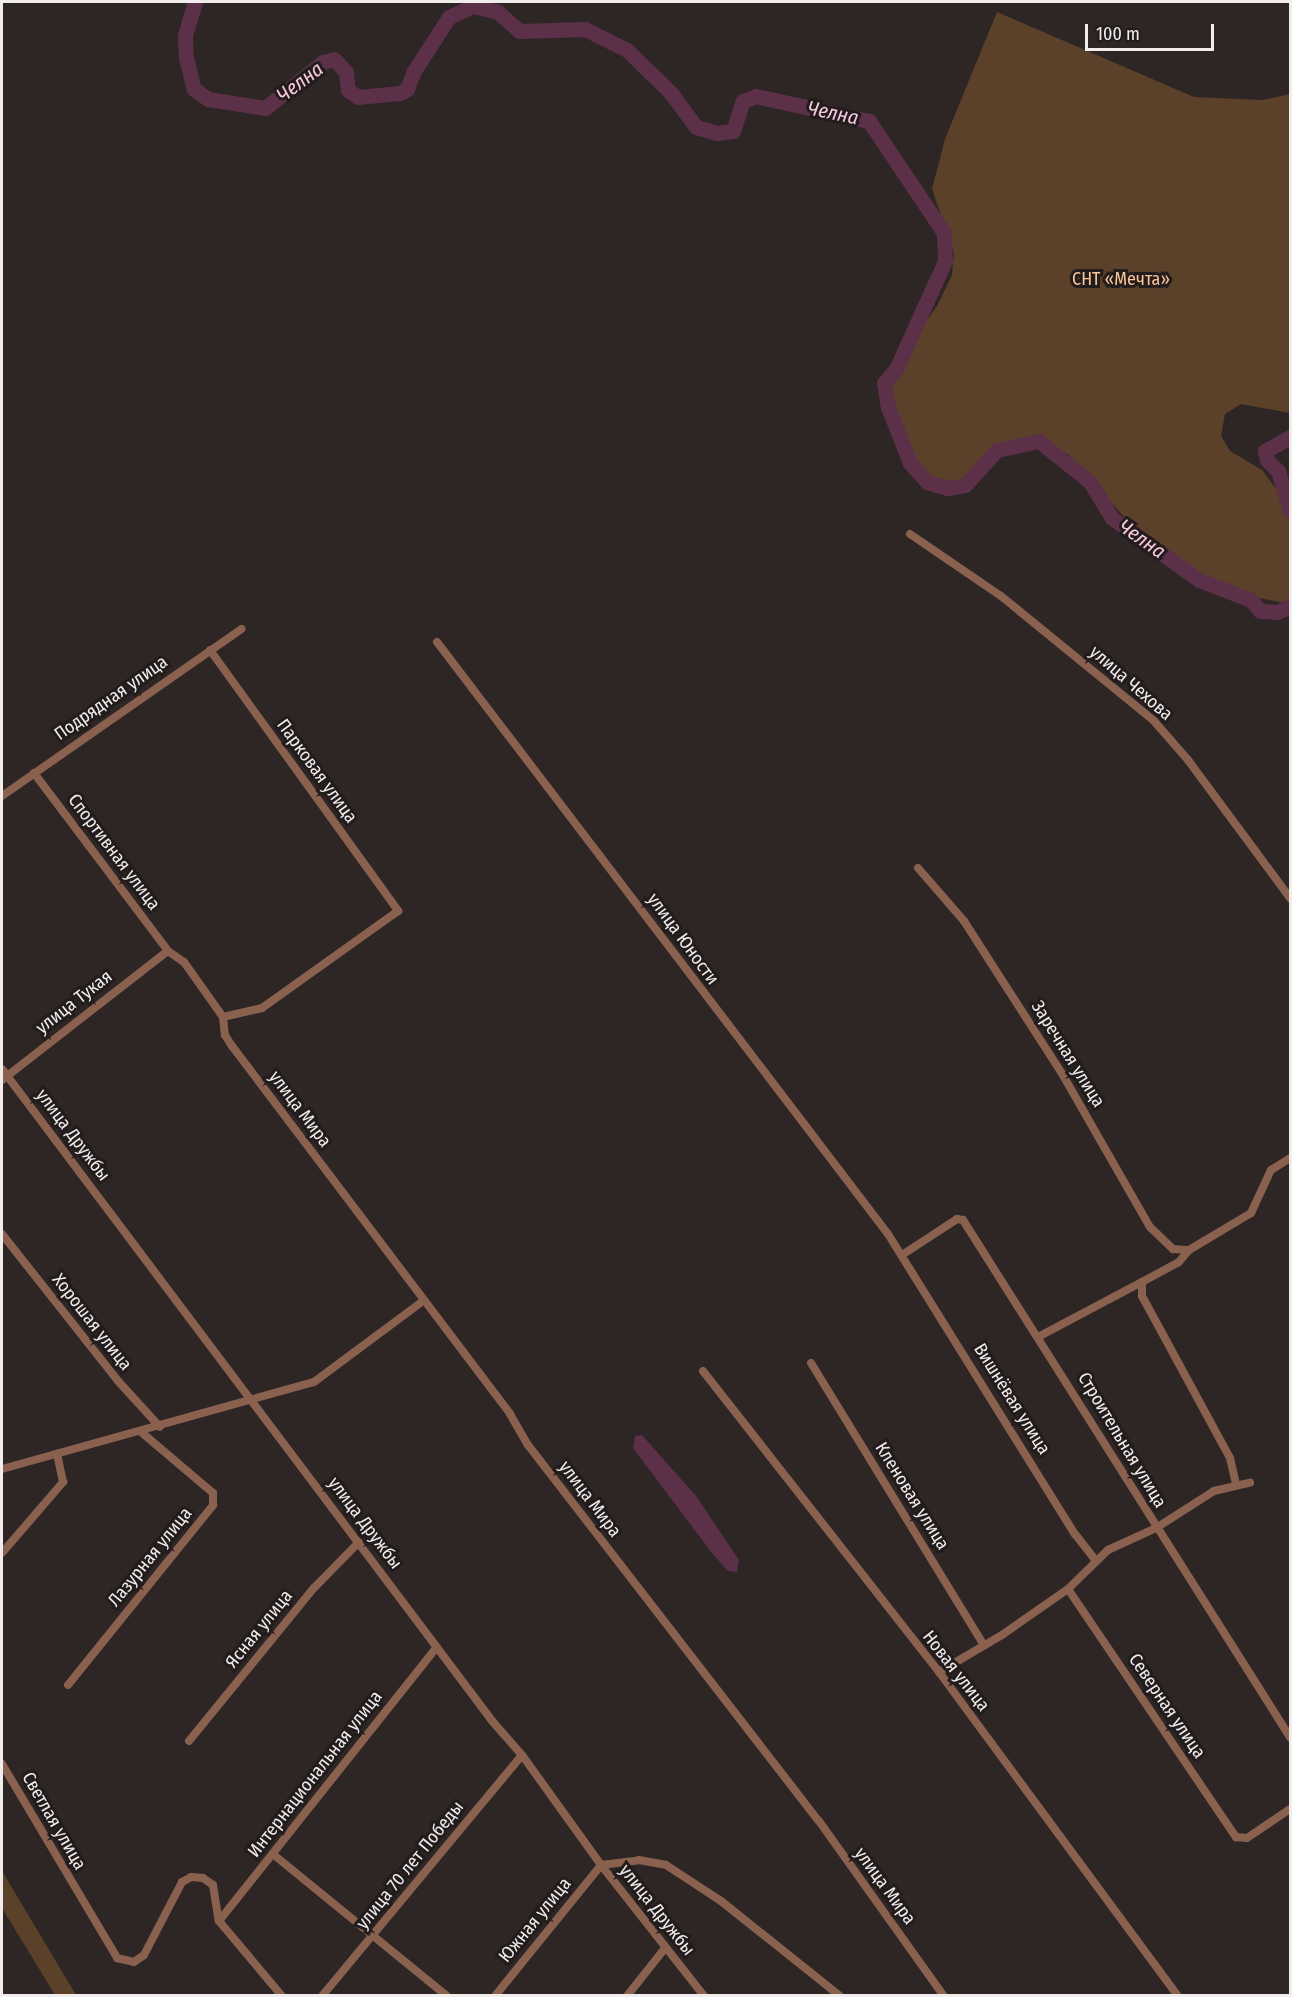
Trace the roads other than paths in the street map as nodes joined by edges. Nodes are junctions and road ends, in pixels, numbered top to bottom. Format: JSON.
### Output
{"nodes":[{"id":1,"x":910,"y":534,"type":"dead end"},
{"id":2,"x":240,"y":629,"type":"dead end"},
{"id":3,"x":438,"y":642,"type":"dead end"},
{"id":4,"x":210,"y":650,"type":"junction"},
{"id":5,"x":34,"y":772,"type":"junction"},
{"id":6,"x":2,"y":796,"type":"edge"},
{"id":7,"x":918,"y":867,"type":"dead end"},
{"id":8,"x":1290,"y":898,"type":"edge"},
{"id":9,"x":168,"y":951,"type":"junction"},
{"id":10,"x":223,"y":1017,"type":"junction"},
{"id":11,"x":3,"y":1075,"type":"edge"},
{"id":12,"x":1290,"y":1158,"type":"edge"},
{"id":13,"x":2,"y":1234,"type":"edge"},
{"id":14,"x":1189,"y":1250,"type":"junction"},
{"id":15,"x":902,"y":1255,"type":"junction"},
{"id":16,"x":1142,"y":1282,"type":"junction"},
{"id":17,"x":423,"y":1301,"type":"junction"},
{"id":18,"x":1038,"y":1337,"type":"junction"},
{"id":19,"x":811,"y":1363,"type":"dead end"},
{"id":20,"x":703,"y":1371,"type":"dead end"},
{"id":21,"x":254,"y":1401,"type":"junction"},
{"id":22,"x":160,"y":1427,"type":"junction"},
{"id":23,"x":140,"y":1431,"type":"junction"},
{"id":24,"x":57,"y":1454,"type":"junction"},
{"id":25,"x":2,"y":1469,"type":"edge"},
{"id":26,"x":1250,"y":1483,"type":"dead end"},
{"id":27,"x":1236,"y":1485,"type":"junction"},
{"id":28,"x":1156,"y":1528,"type":"junction"},
{"id":29,"x":359,"y":1542,"type":"junction"},
{"id":30,"x":2,"y":1553,"type":"edge"},
{"id":31,"x":1095,"y":1560,"type":"junction"},
{"id":32,"x":1068,"y":1588,"type":"junction"},
{"id":33,"x":984,"y":1646,"type":"junction"},
{"id":34,"x":437,"y":1647,"type":"junction"},
{"id":35,"x":939,"y":1672,"type":"junction"},
{"id":36,"x":68,"y":1685,"type":"dead end"},
{"id":37,"x":1290,"y":1737,"type":"edge"},
{"id":38,"x":189,"y":1741,"type":"dead end"},
{"id":39,"x":522,"y":1755,"type":"junction"},
{"id":40,"x":2,"y":1764,"type":"edge"},
{"id":41,"x":1290,"y":1809,"type":"edge"},
{"id":42,"x":274,"y":1855,"type":"junction"},
{"id":43,"x":601,"y":1865,"type":"junction"},
{"id":44,"x":219,"y":1922,"type":"junction"},
{"id":45,"x":374,"y":1936,"type":"junction"},
{"id":46,"x":665,"y":1948,"type":"junction"},
{"id":47,"x":282,"y":1995,"type":"edge"},
{"id":48,"x":322,"y":1995,"type":"edge"},
{"id":49,"x":447,"y":1995,"type":"edge"},
{"id":50,"x":495,"y":1995,"type":"edge"},
{"id":51,"x":627,"y":1995,"type":"edge"},
{"id":52,"x":704,"y":1995,"type":"edge"},
{"id":53,"x":840,"y":1995,"type":"edge"},
{"id":54,"x":944,"y":1995,"type":"edge"},
{"id":55,"x":1178,"y":1995,"type":"edge"}],
"edges":[{"from":1,"to":8,"type":"street","name":"улица Чехова"},
{"from":2,"to":4,"type":"street","name":"Подрядная улица"},
{"from":3,"to":15,"type":"street","name":"улица Юности"},
{"from":4,"to":5,"type":"street","name":"Подрядная улица"},
{"from":4,"to":10,"type":"street","name":"Парковая улица"},
{"from":5,"to":6,"type":"street","name":"Подрядная улица"},
{"from":5,"to":9,"type":"street","name":"Спортивная улица"},
{"from":7,"to":14,"type":"street","name":"Заречная улица"},
{"from":9,"to":10,"type":"street","name":"Спортивная улица"},
{"from":9,"to":11,"type":"street","name":"улица Тукая"},
{"from":10,"to":17,"type":"street","name":"улица Мира"},
{"from":11,"to":21,"type":"street","name":"улица Дружбы"},
{"from":12,"to":14,"type":"street"},
{"from":13,"to":22,"type":"street","name":"Хорошая улица"},
{"from":14,"to":16,"type":"street"},
{"from":15,"to":18,"type":"street","name":"Строительная улица"},
{"from":15,"to":31,"type":"street","name":"Вишнёвая улица"},
{"from":16,"to":18,"type":"street"},
{"from":16,"to":27,"type":"street"},
{"from":17,"to":21,"type":"street"},
{"from":17,"to":54,"type":"street","name":"улица Мира"},
{"from":18,"to":28,"type":"street","name":"Строительная улица"},
{"from":19,"to":33,"type":"street","name":"Кленовая улица"},
{"from":20,"to":35,"type":"street","name":"Новая улица"},
{"from":21,"to":22,"type":"street"},
{"from":21,"to":29,"type":"street","name":"улица Дружбы"},
{"from":22,"to":23,"type":"street"},
{"from":23,"to":24,"type":"street"},
{"from":23,"to":36,"type":"street","name":"Лазурная улица"},
{"from":24,"to":25,"type":"street"},
{"from":24,"to":30,"type":"street"},
{"from":26,"to":27,"type":"street"},
{"from":27,"to":28,"type":"street"},
{"from":28,"to":31,"type":"street"},
{"from":28,"to":37,"type":"street","name":"Строительная улица"},
{"from":29,"to":34,"type":"street","name":"улица Дружбы"},
{"from":29,"to":38,"type":"street","name":"Ясная улица"},
{"from":31,"to":32,"type":"street"},
{"from":32,"to":33,"type":"street"},
{"from":32,"to":41,"type":"street","name":"Северная улица"},
{"from":33,"to":35,"type":"street"},
{"from":34,"to":39,"type":"street","name":"улица Дружбы"},
{"from":34,"to":42,"type":"street","name":"Интернациональная улица"},
{"from":35,"to":55,"type":"street","name":"Новая улица"},
{"from":39,"to":43,"type":"street","name":"улица Дружбы"},
{"from":39,"to":45,"type":"street","name":"улица 70 лет Победы"},
{"from":40,"to":44,"type":"street","name":"Светлая улица"},
{"from":42,"to":44,"type":"street","name":"Интернациональная улица"},
{"from":42,"to":45,"type":"street"},
{"from":43,"to":46,"type":"street","name":"улица Дружбы"},
{"from":43,"to":50,"type":"street","name":"Южная улица"},
{"from":43,"to":53,"type":"street"},
{"from":44,"to":47,"type":"street"},
{"from":45,"to":48,"type":"street","name":"улица 70 лет Победы"},
{"from":45,"to":49,"type":"street"},
{"from":46,"to":51,"type":"street"},
{"from":46,"to":52,"type":"street","name":"улица Дружбы"}]}
